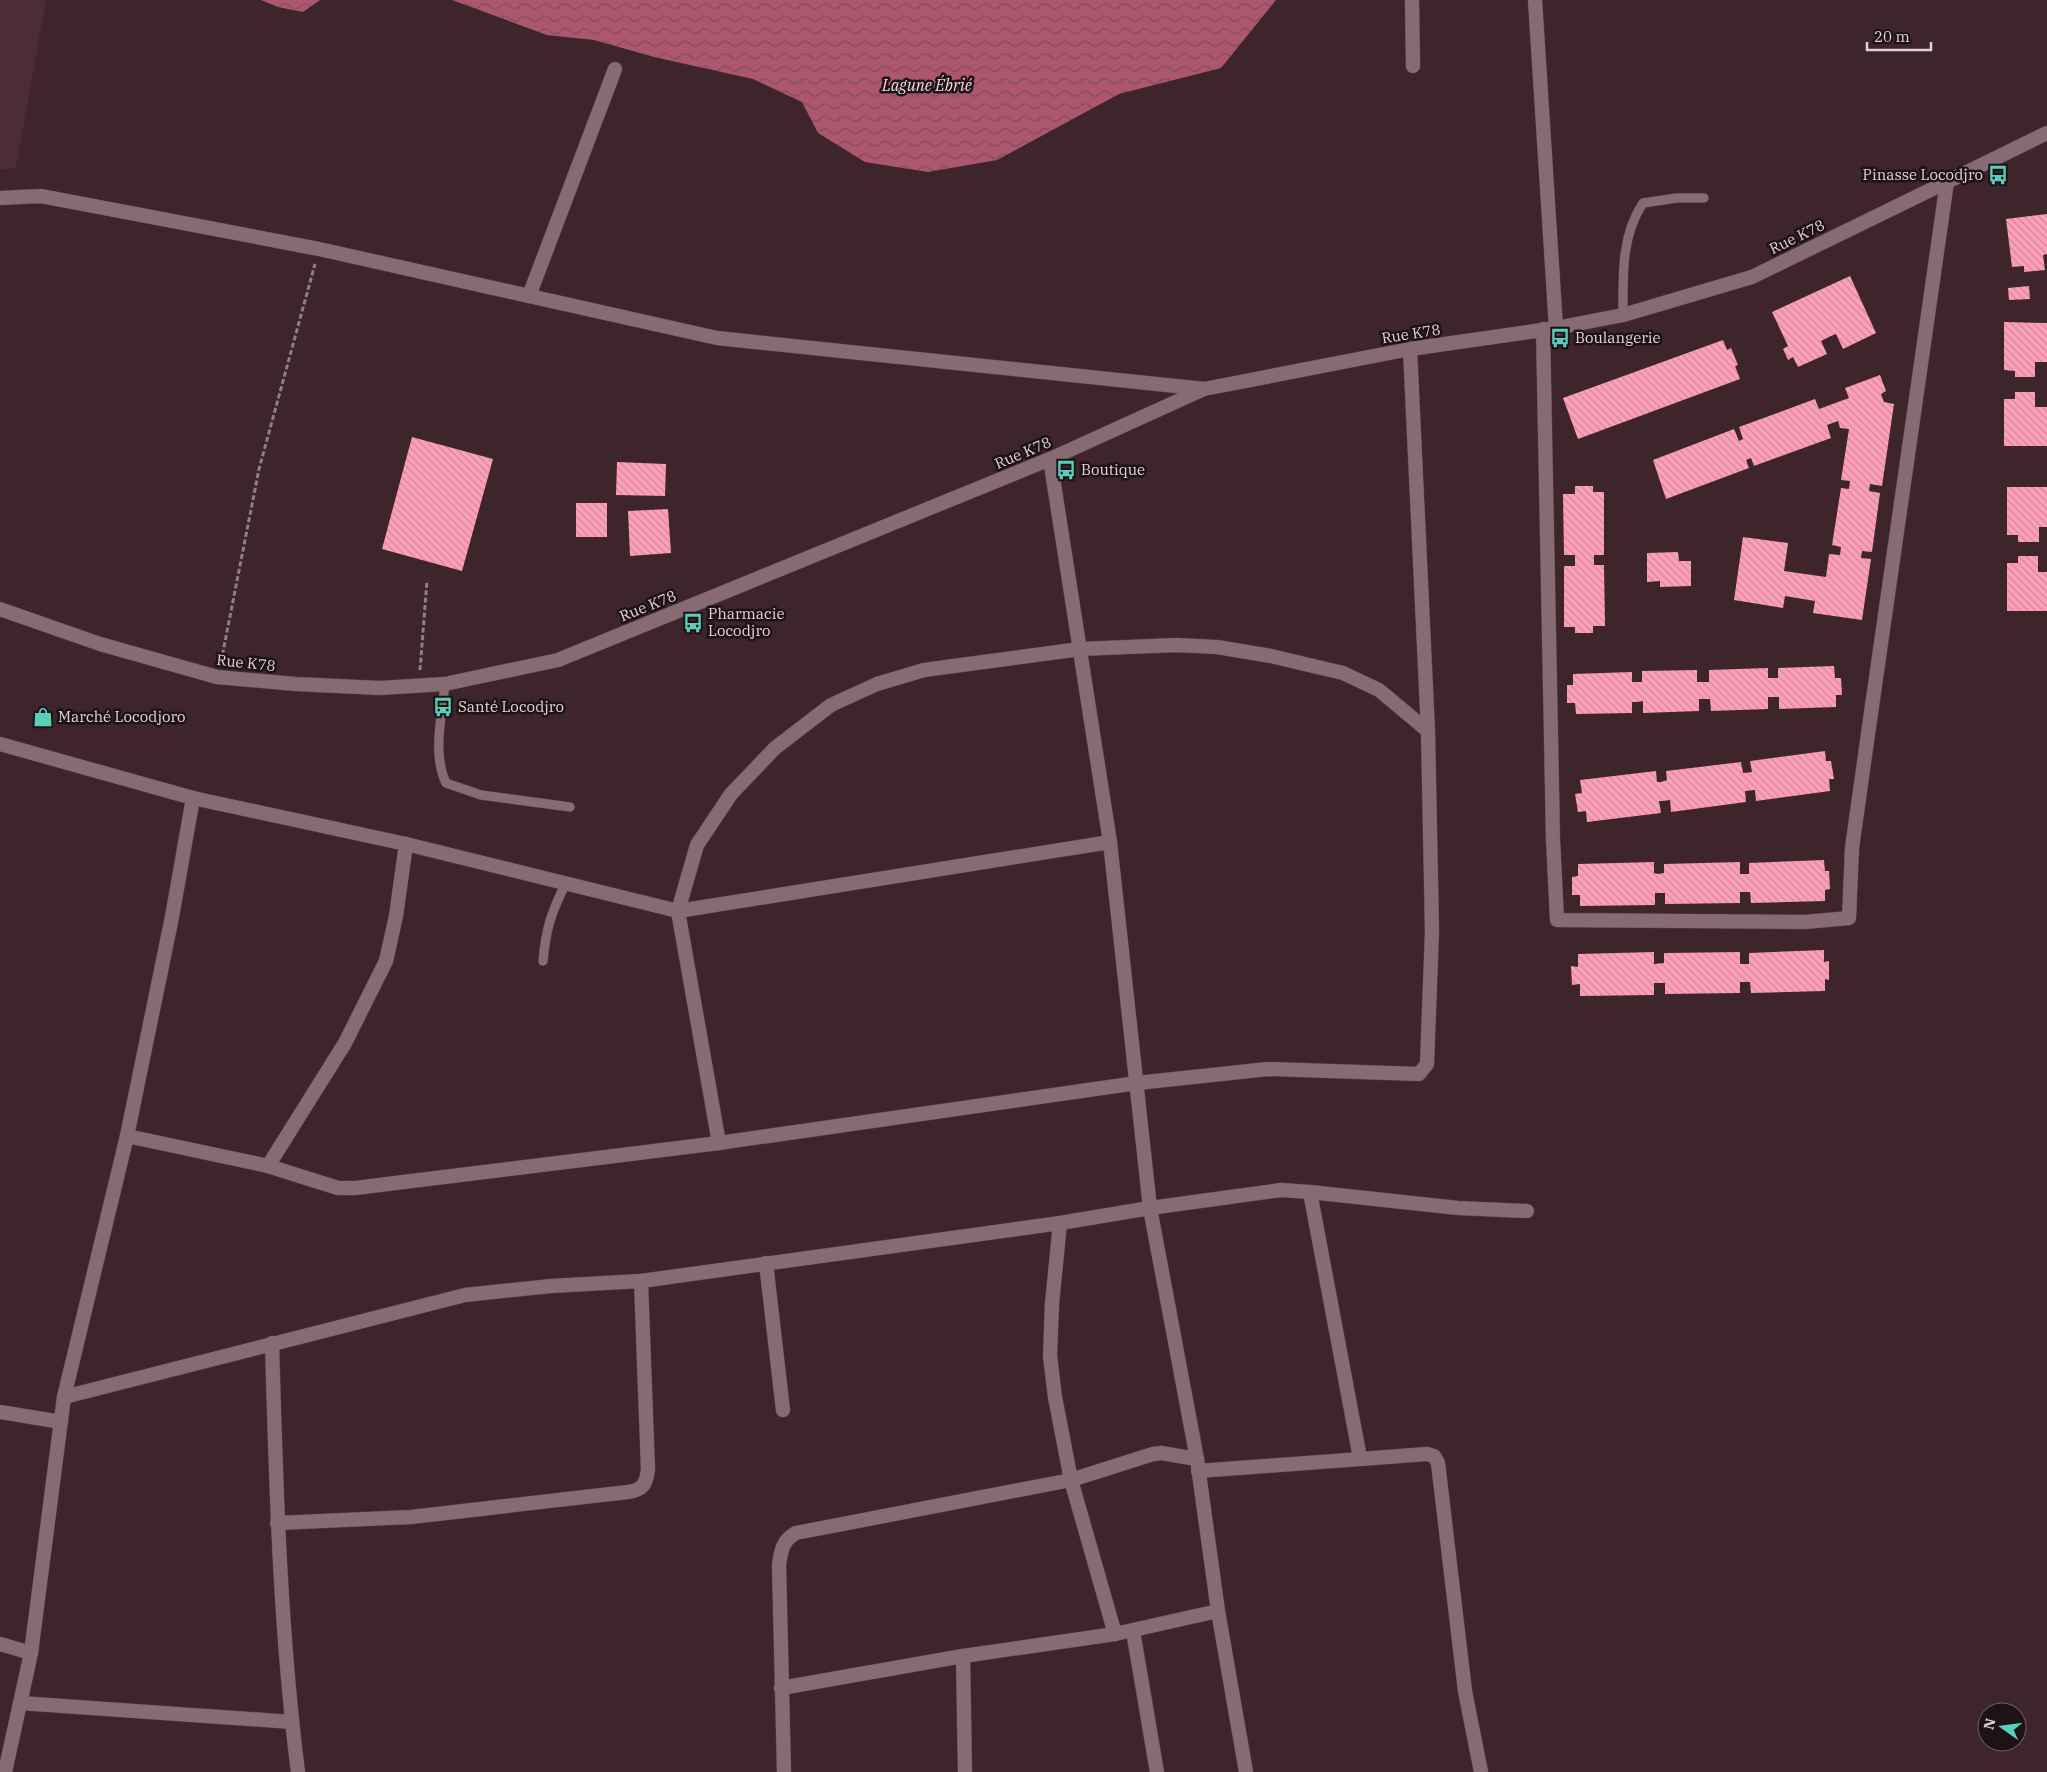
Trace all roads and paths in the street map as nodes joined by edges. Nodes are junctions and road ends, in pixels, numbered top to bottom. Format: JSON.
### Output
{"nodes":[{"id":1,"x":1412,"y":0,"type":"edge"},
{"id":2,"x":1535,"y":0,"type":"edge"},
{"id":3,"x":1413,"y":66,"type":"dead end"},
{"id":4,"x":615,"y":69,"type":"dead end"},
{"id":5,"x":2047,"y":133,"type":"edge"},
{"id":6,"x":1947,"y":182,"type":"junction"},
{"id":7,"x":0,"y":198,"type":"edge"},
{"id":8,"x":1704,"y":198,"type":"dead end"},
{"id":9,"x":319,"y":249,"type":"junction"},
{"id":10,"x":529,"y":296,"type":"junction"},
{"id":11,"x":1623,"y":315,"type":"junction"},
{"id":12,"x":1550,"y":329,"type":"junction"},
{"id":13,"x":1410,"y":349,"type":"junction"},
{"id":14,"x":1204,"y":389,"type":"junction"},
{"id":15,"x":1050,"y":459,"type":"junction"},
{"id":16,"x":426,"y":581,"type":"dead end"},
{"id":17,"x":0,"y":609,"type":"edge"},
{"id":18,"x":1080,"y":649,"type":"junction"},
{"id":19,"x":218,"y":677,"type":"junction"},
{"id":20,"x":445,"y":684,"type":"junction"},
{"id":21,"x":419,"y":686,"type":"junction"},
{"id":22,"x":1428,"y":731,"type":"junction"},
{"id":23,"x":0,"y":744,"type":"edge"},
{"id":24,"x":193,"y":798,"type":"junction"},
{"id":25,"x":570,"y":807,"type":"dead end"},
{"id":26,"x":1110,"y":842,"type":"junction"},
{"id":27,"x":406,"y":844,"type":"junction"},
{"id":28,"x":566,"y":883,"type":"junction"},
{"id":29,"x":678,"y":911,"type":"junction"},
{"id":30,"x":543,"y":961,"type":"dead end"},
{"id":31,"x":1137,"y":1083,"type":"junction"},
{"id":32,"x":127,"y":1136,"type":"junction"},
{"id":33,"x":719,"y":1143,"type":"junction"},
{"id":34,"x":268,"y":1166,"type":"junction"},
{"id":35,"x":1310,"y":1192,"type":"junction"},
{"id":36,"x":1150,"y":1208,"type":"junction"},
{"id":37,"x":1527,"y":1211,"type":"dead end"},
{"id":38,"x":1060,"y":1223,"type":"junction"},
{"id":39,"x":766,"y":1263,"type":"junction"},
{"id":40,"x":641,"y":1281,"type":"junction"},
{"id":41,"x":272,"y":1343,"type":"junction"},
{"id":42,"x":64,"y":1396,"type":"junction"},
{"id":43,"x":783,"y":1410,"type":"dead end"},
{"id":44,"x":0,"y":1412,"type":"edge"},
{"id":45,"x":61,"y":1422,"type":"junction"},
{"id":46,"x":1360,"y":1458,"type":"junction"},
{"id":47,"x":1197,"y":1465,"type":"junction"},
{"id":48,"x":1071,"y":1480,"type":"junction"},
{"id":49,"x":277,"y":1523,"type":"junction"},
{"id":50,"x":1218,"y":1611,"type":"junction"},
{"id":51,"x":1133,"y":1630,"type":"junction"},
{"id":52,"x":1115,"y":1634,"type":"junction"},
{"id":53,"x":0,"y":1644,"type":"edge"},
{"id":54,"x":31,"y":1653,"type":"junction"},
{"id":55,"x":963,"y":1656,"type":"junction"},
{"id":56,"x":781,"y":1688,"type":"junction"},
{"id":57,"x":20,"y":1703,"type":"junction"},
{"id":58,"x":292,"y":1722,"type":"junction"},
{"id":59,"x":5,"y":1772,"type":"edge"},
{"id":60,"x":298,"y":1772,"type":"edge"},
{"id":61,"x":784,"y":1772,"type":"edge"},
{"id":62,"x":966,"y":1772,"type":"edge"},
{"id":63,"x":1157,"y":1772,"type":"edge"},
{"id":64,"x":1246,"y":1772,"type":"edge"},
{"id":65,"x":1481,"y":1772,"type":"edge"}],
"edges":[{"from":1,"to":3,"type":"street"},
{"from":2,"to":12,"type":"street"},
{"from":4,"to":10,"type":"street"},
{"from":5,"to":6,"type":"street","name":"Rue K78"},
{"from":6,"to":11,"type":"street","name":"Rue K78"},
{"from":6,"to":12,"type":"street"},
{"from":7,"to":9,"type":"street"},
{"from":8,"to":11,"type":"lane"},
{"from":9,"to":10,"type":"street"},
{"from":9,"to":19,"type":"path"},
{"from":10,"to":14,"type":"street"},
{"from":11,"to":12,"type":"street","name":"Rue K78"},
{"from":12,"to":13,"type":"street","name":"Rue K78"},
{"from":13,"to":14,"type":"street","name":"Rue K78"},
{"from":13,"to":22,"type":"street"},
{"from":14,"to":15,"type":"street","name":"Rue K78"},
{"from":15,"to":18,"type":"street"},
{"from":15,"to":20,"type":"street","name":"Rue K78"},
{"from":16,"to":21,"type":"path"},
{"from":17,"to":19,"type":"street","name":"Rue K78"},
{"from":18,"to":22,"type":"street"},
{"from":18,"to":26,"type":"street"},
{"from":18,"to":29,"type":"street"},
{"from":19,"to":21,"type":"street","name":"Rue K78"},
{"from":20,"to":21,"type":"street","name":"Rue K78"},
{"from":20,"to":25,"type":"lane"},
{"from":22,"to":31,"type":"street"},
{"from":23,"to":24,"type":"street"},
{"from":24,"to":27,"type":"street"},
{"from":24,"to":32,"type":"street"},
{"from":26,"to":29,"type":"street"},
{"from":26,"to":31,"type":"street"},
{"from":27,"to":28,"type":"street"},
{"from":27,"to":34,"type":"street"},
{"from":28,"to":29,"type":"street"},
{"from":28,"to":30,"type":"lane"},
{"from":29,"to":33,"type":"street"},
{"from":31,"to":33,"type":"street"},
{"from":31,"to":36,"type":"street"},
{"from":32,"to":34,"type":"street"},
{"from":32,"to":42,"type":"street"},
{"from":33,"to":34,"type":"street"},
{"from":35,"to":36,"type":"street"},
{"from":35,"to":37,"type":"street"},
{"from":35,"to":46,"type":"street"},
{"from":36,"to":38,"type":"street"},
{"from":36,"to":47,"type":"street"},
{"from":38,"to":39,"type":"street"},
{"from":38,"to":48,"type":"street"},
{"from":39,"to":40,"type":"street"},
{"from":39,"to":43,"type":"street"},
{"from":40,"to":41,"type":"street"},
{"from":40,"to":49,"type":"street"},
{"from":41,"to":42,"type":"street"},
{"from":41,"to":49,"type":"street"},
{"from":42,"to":45,"type":"street"},
{"from":44,"to":45,"type":"street"},
{"from":45,"to":54,"type":"street"},
{"from":46,"to":47,"type":"street"},
{"from":46,"to":65,"type":"street"},
{"from":47,"to":48,"type":"street"},
{"from":47,"to":50,"type":"street"},
{"from":48,"to":52,"type":"street"},
{"from":48,"to":56,"type":"street"},
{"from":49,"to":58,"type":"street"},
{"from":50,"to":51,"type":"street"},
{"from":50,"to":64,"type":"street"},
{"from":51,"to":52,"type":"street"},
{"from":51,"to":63,"type":"street"},
{"from":52,"to":55,"type":"street"},
{"from":53,"to":54,"type":"street"},
{"from":54,"to":57,"type":"street"},
{"from":55,"to":56,"type":"street"},
{"from":55,"to":62,"type":"street"},
{"from":56,"to":61,"type":"street"},
{"from":57,"to":58,"type":"street"},
{"from":57,"to":59,"type":"street"},
{"from":58,"to":60,"type":"street"}]}
